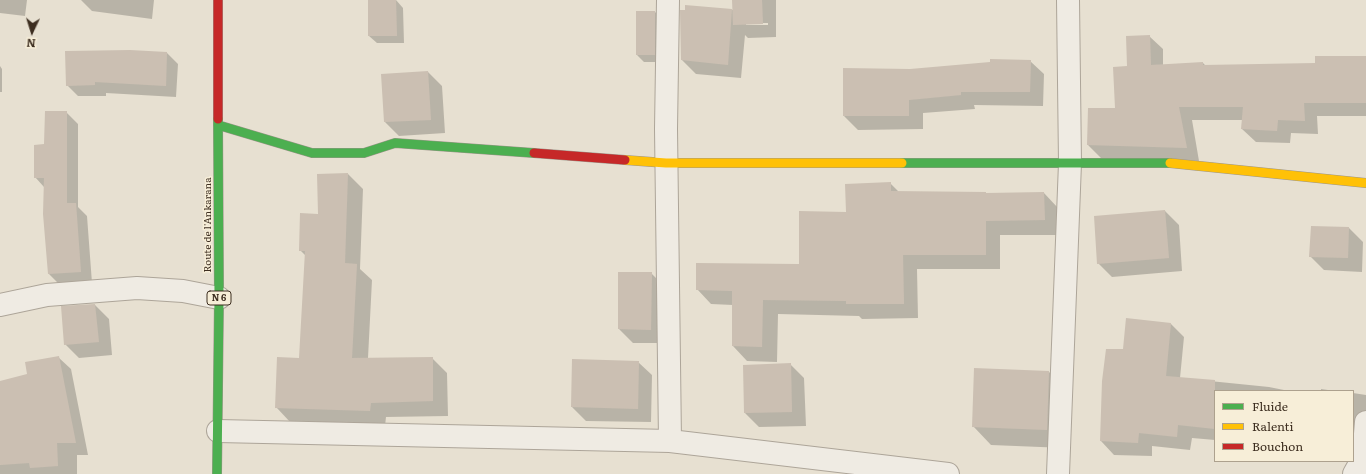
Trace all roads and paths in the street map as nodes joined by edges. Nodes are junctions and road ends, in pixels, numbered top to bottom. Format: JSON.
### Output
{"nodes":[{"id":1,"x":218,"y":0,"type":"edge"},
{"id":2,"x":668,"y":0,"type":"edge"},
{"id":3,"x":1068,"y":0,"type":"edge"},
{"id":4,"x":218,"y":125,"type":"junction"},
{"id":5,"x":666,"y":163,"type":"junction"},
{"id":6,"x":1070,"y":163,"type":"junction"},
{"id":7,"x":1366,"y":183,"type":"edge"},
{"id":8,"x":219,"y":298,"type":"junction"},
{"id":9,"x":0,"y":305,"type":"edge"},
{"id":10,"x":1366,"y":422,"type":"edge"},
{"id":11,"x":218,"y":431,"type":"junction"},
{"id":12,"x":670,"y":441,"type":"junction"},
{"id":13,"x":217,"y":474,"type":"edge"},
{"id":14,"x":948,"y":474,"type":"edge"},
{"id":15,"x":1058,"y":474,"type":"edge"},
{"id":16,"x":1354,"y":474,"type":"edge"}],
"edges":[{"from":1,"to":4,"type":"street","name":"Route de l'Ankarana","number":"N 6"},
{"from":2,"to":5,"type":"street"},
{"from":3,"to":6,"type":"street"},
{"from":4,"to":5,"type":"street"},
{"from":4,"to":8,"type":"street","name":"Route de l'Ankarana","number":"N 6"},
{"from":5,"to":6,"type":"street"},
{"from":5,"to":12,"type":"street"},
{"from":6,"to":7,"type":"street"},
{"from":6,"to":15,"type":"street"},
{"from":8,"to":9,"type":"street"},
{"from":8,"to":11,"type":"street","name":"Route de l'Ankarana","number":"N 6"},
{"from":10,"to":16,"type":"street"},
{"from":11,"to":12,"type":"street"},
{"from":11,"to":13,"type":"street","name":"Route de l'Ankarana","number":"N 6"},
{"from":12,"to":14,"type":"street"}]}
